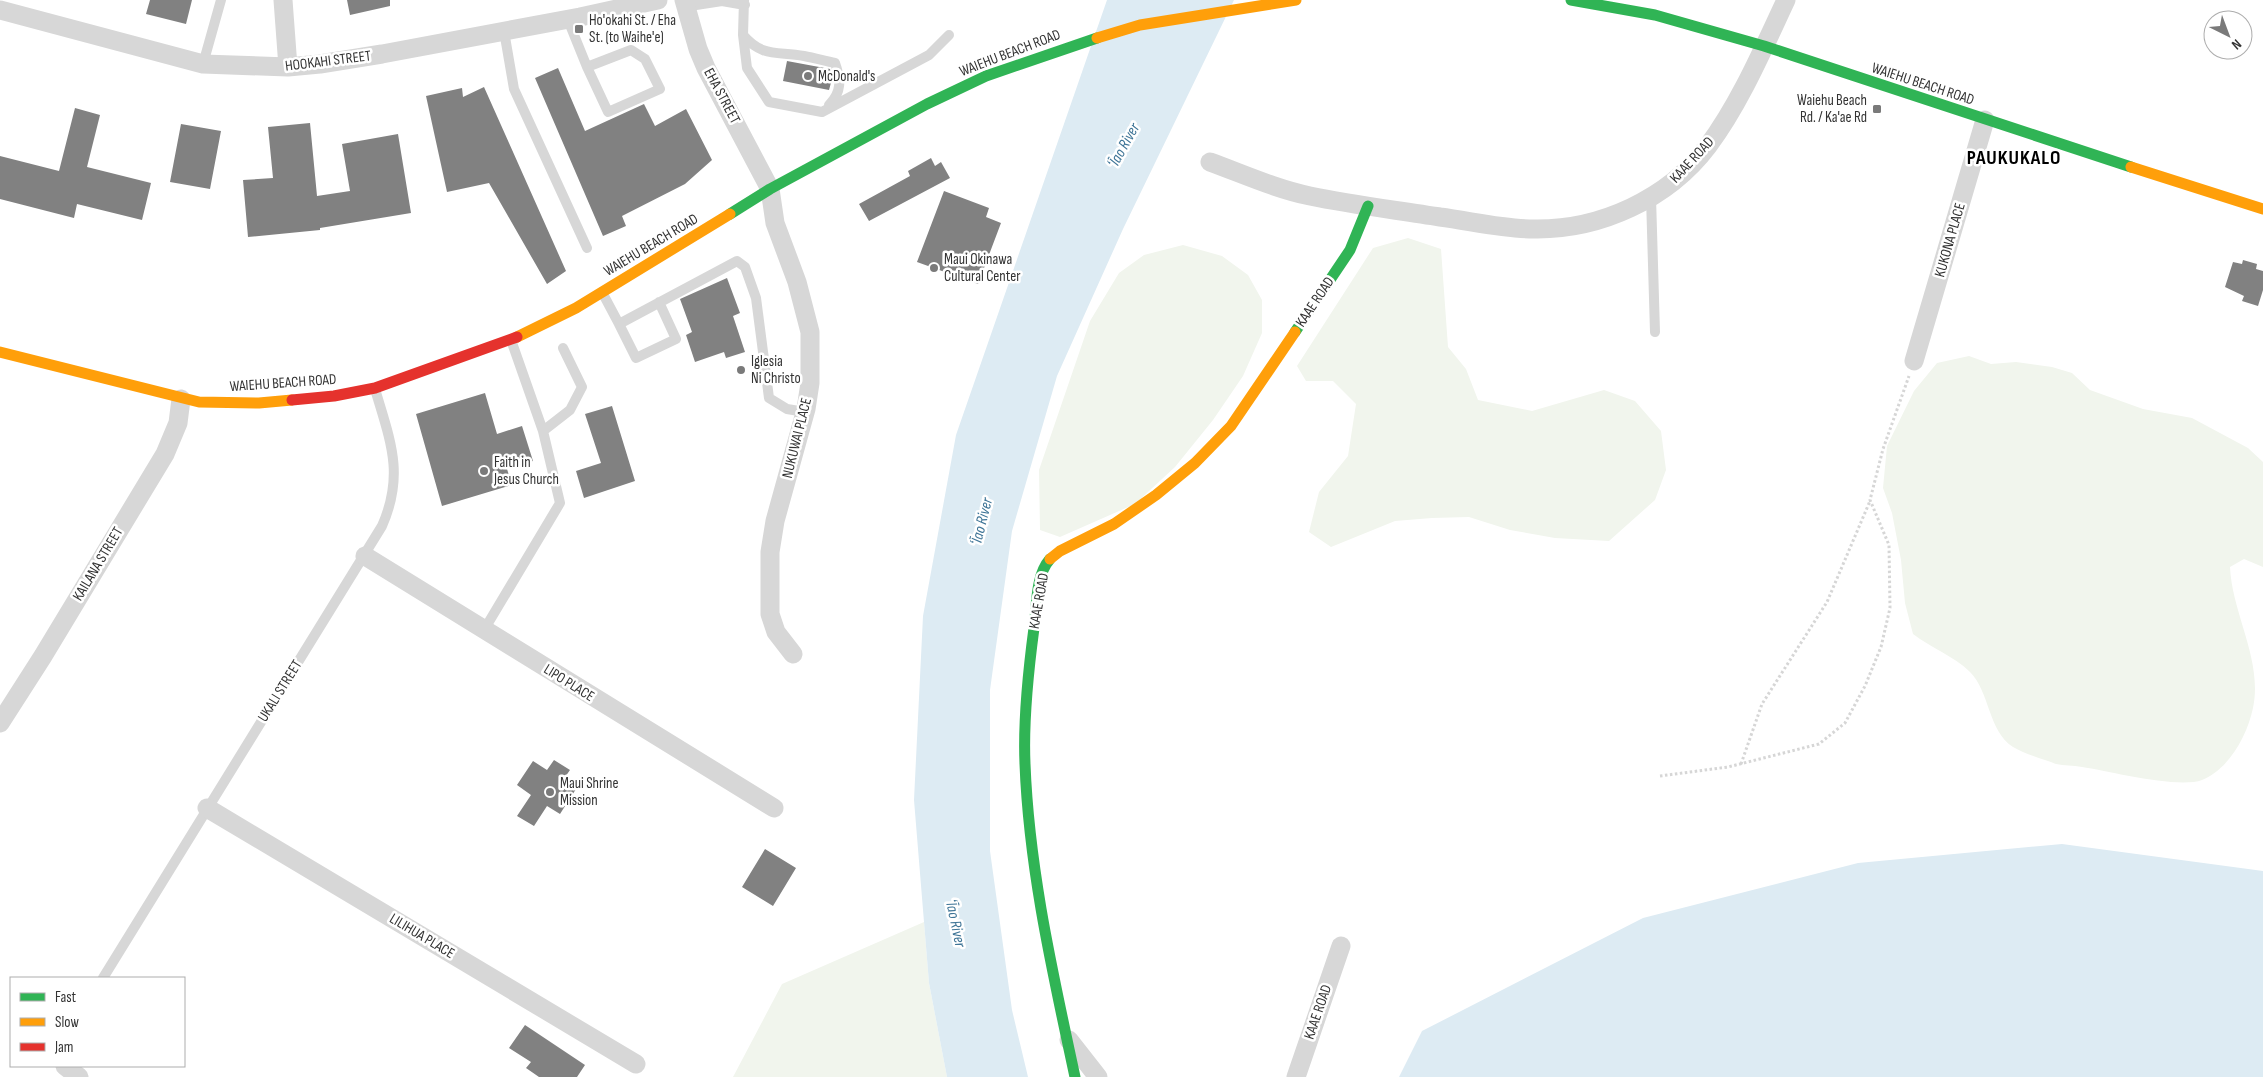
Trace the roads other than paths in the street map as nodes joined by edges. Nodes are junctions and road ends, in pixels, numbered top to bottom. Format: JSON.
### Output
{"nodes":[{"id":1,"x":221,"y":0,"type":"edge"},
{"id":2,"x":283,"y":0,"type":"edge"},
{"id":3,"x":658,"y":0,"type":"edge"},
{"id":4,"x":684,"y":0,"type":"edge"},
{"id":5,"x":690,"y":0,"type":"edge"},
{"id":6,"x":1296,"y":0,"type":"edge"},
{"id":7,"x":1571,"y":0,"type":"edge"},
{"id":8,"x":1786,"y":0,"type":"edge"},
{"id":9,"x":744,"y":3,"type":"edge"},
{"id":10,"x":0,"y":10,"type":"edge"},
{"id":11,"x":568,"y":20,"type":"junction"},
{"id":12,"x":504,"y":31,"type":"junction"},
{"id":13,"x":743,"y":35,"type":"junction"},
{"id":14,"x":949,"y":36,"type":"dead end"},
{"id":15,"x":1764,"y":46,"type":"junction"},
{"id":16,"x":203,"y":64,"type":"junction"},
{"id":17,"x":288,"y":67,"type":"junction"},
{"id":18,"x":587,"y":67,"type":"junction"},
{"id":19,"x":822,"y":112,"type":"junction"},
{"id":20,"x":1985,"y":120,"type":"junction"},
{"id":21,"x":1210,"y":162,"type":"dead end"},
{"id":22,"x":770,"y":188,"type":"junction"},
{"id":23,"x":1652,"y":197,"type":"junction"},
{"id":24,"x":1368,"y":206,"type":"junction"},
{"id":25,"x":2263,"y":209,"type":"edge"},
{"id":26,"x":586,"y":248,"type":"dead end"},
{"id":27,"x":602,"y":292,"type":"junction"},
{"id":28,"x":659,"y":302,"type":"junction"},
{"id":29,"x":619,"y":324,"type":"junction"},
{"id":30,"x":1655,"y":332,"type":"dead end"},
{"id":31,"x":511,"y":339,"type":"junction"},
{"id":32,"x":563,"y":348,"type":"dead end"},
{"id":33,"x":0,"y":352,"type":"edge"},
{"id":34,"x":1914,"y":361,"type":"road end"},
{"id":35,"x":374,"y":388,"type":"junction"},
{"id":36,"x":181,"y":399,"type":"junction"},
{"id":37,"x":805,"y":412,"type":"junction"},
{"id":38,"x":542,"y":430,"type":"junction"},
{"id":39,"x":365,"y":556,"type":"junction"},
{"id":40,"x":484,"y":630,"type":"junction"},
{"id":41,"x":793,"y":654,"type":"dead end"},
{"id":42,"x":0,"y":723,"type":"edge"},
{"id":43,"x":207,"y":808,"type":"junction"},
{"id":44,"x":774,"y":808,"type":"dead end"},
{"id":45,"x":1341,"y":946,"type":"dead end"},
{"id":46,"x":104,"y":977,"type":"edge"},
{"id":47,"x":1066,"y":1037,"type":"junction"},
{"id":48,"x":636,"y":1064,"type":"dead end"},
{"id":49,"x":67,"y":1067,"type":"edge"},
{"id":50,"x":80,"y":1077,"type":"edge"},
{"id":51,"x":1075,"y":1077,"type":"edge"},
{"id":52,"x":1098,"y":1077,"type":"edge"},
{"id":53,"x":1296,"y":1077,"type":"edge"}],
"edges":[{"from":1,"to":16,"type":"lane"},
{"from":2,"to":17,"type":"street"},
{"from":3,"to":11,"type":"street","name":"HOOKAHI STREET"},
{"from":4,"to":22,"type":"street","name":"EHA STREET"},
{"from":5,"to":9,"type":"lane"},
{"from":6,"to":22,"type":"street","name":"WAIEHU BEACH ROAD"},
{"from":7,"to":15,"type":"street","name":"WAIEHU BEACH ROAD"},
{"from":8,"to":15,"type":"street","name":"KAAE ROAD"},
{"from":9,"to":13,"type":"lane"},
{"from":10,"to":16,"type":"street","name":"HOOKAHI STREET"},
{"from":11,"to":12,"type":"street","name":"HOOKAHI STREET"},
{"from":11,"to":18,"type":"lane"},
{"from":12,"to":17,"type":"street","name":"HOOKAHI STREET"},
{"from":12,"to":26,"type":"lane"},
{"from":13,"to":19,"type":"lane"},
{"from":13,"to":19,"type":"lane"},
{"from":14,"to":19,"type":"lane"},
{"from":15,"to":20,"type":"street","name":"WAIEHU BEACH ROAD"},
{"from":15,"to":23,"type":"street","name":"KAAE ROAD"},
{"from":16,"to":17,"type":"street","name":"HOOKAHI STREET"},
{"from":18,"to":18,"type":"lane"},
{"from":20,"to":25,"type":"street","name":"WAIEHU BEACH ROAD"},
{"from":20,"to":34,"type":"street","name":"KUKONA PLACE"},
{"from":21,"to":24,"type":"street","name":"KAAE ROAD"},
{"from":22,"to":27,"type":"street","name":"WAIEHU BEACH ROAD"},
{"from":22,"to":37,"type":"street","name":"NUKUWAI PLACE"},
{"from":23,"to":24,"type":"street","name":"KAAE ROAD"},
{"from":23,"to":30,"type":"lane"},
{"from":24,"to":47,"type":"street","name":"KAAE ROAD"},
{"from":27,"to":29,"type":"lane"},
{"from":27,"to":31,"type":"street","name":"WAIEHU BEACH ROAD"},
{"from":28,"to":29,"type":"lane"},
{"from":28,"to":29,"type":"lane"},
{"from":28,"to":37,"type":"lane"},
{"from":31,"to":35,"type":"street","name":"WAIEHU BEACH ROAD"},
{"from":31,"to":38,"type":"lane"},
{"from":32,"to":38,"type":"lane"},
{"from":33,"to":36,"type":"street","name":"WAIEHU BEACH ROAD"},
{"from":35,"to":36,"type":"street","name":"WAIEHU BEACH ROAD"},
{"from":35,"to":39,"type":"lane","name":"UKALI STREET"},
{"from":36,"to":42,"type":"street","name":"KAILANA STREET"},
{"from":37,"to":41,"type":"street","name":"NUKUWAI PLACE"},
{"from":38,"to":40,"type":"lane"},
{"from":39,"to":40,"type":"street","name":"LIPO PLACE"},
{"from":39,"to":43,"type":"lane","name":"UKALI STREET"},
{"from":40,"to":44,"type":"street","name":"LIPO PLACE"},
{"from":43,"to":46,"type":"lane","name":"UKALI STREET"},
{"from":43,"to":48,"type":"street","name":"LILIHUA PLACE"},
{"from":45,"to":53,"type":"street","name":"KAAE ROAD"},
{"from":47,"to":51,"type":"street","name":"KAAE ROAD"},
{"from":47,"to":52,"type":"street","name":"KAAE ROAD"},
{"from":49,"to":50,"type":"street"}]}
